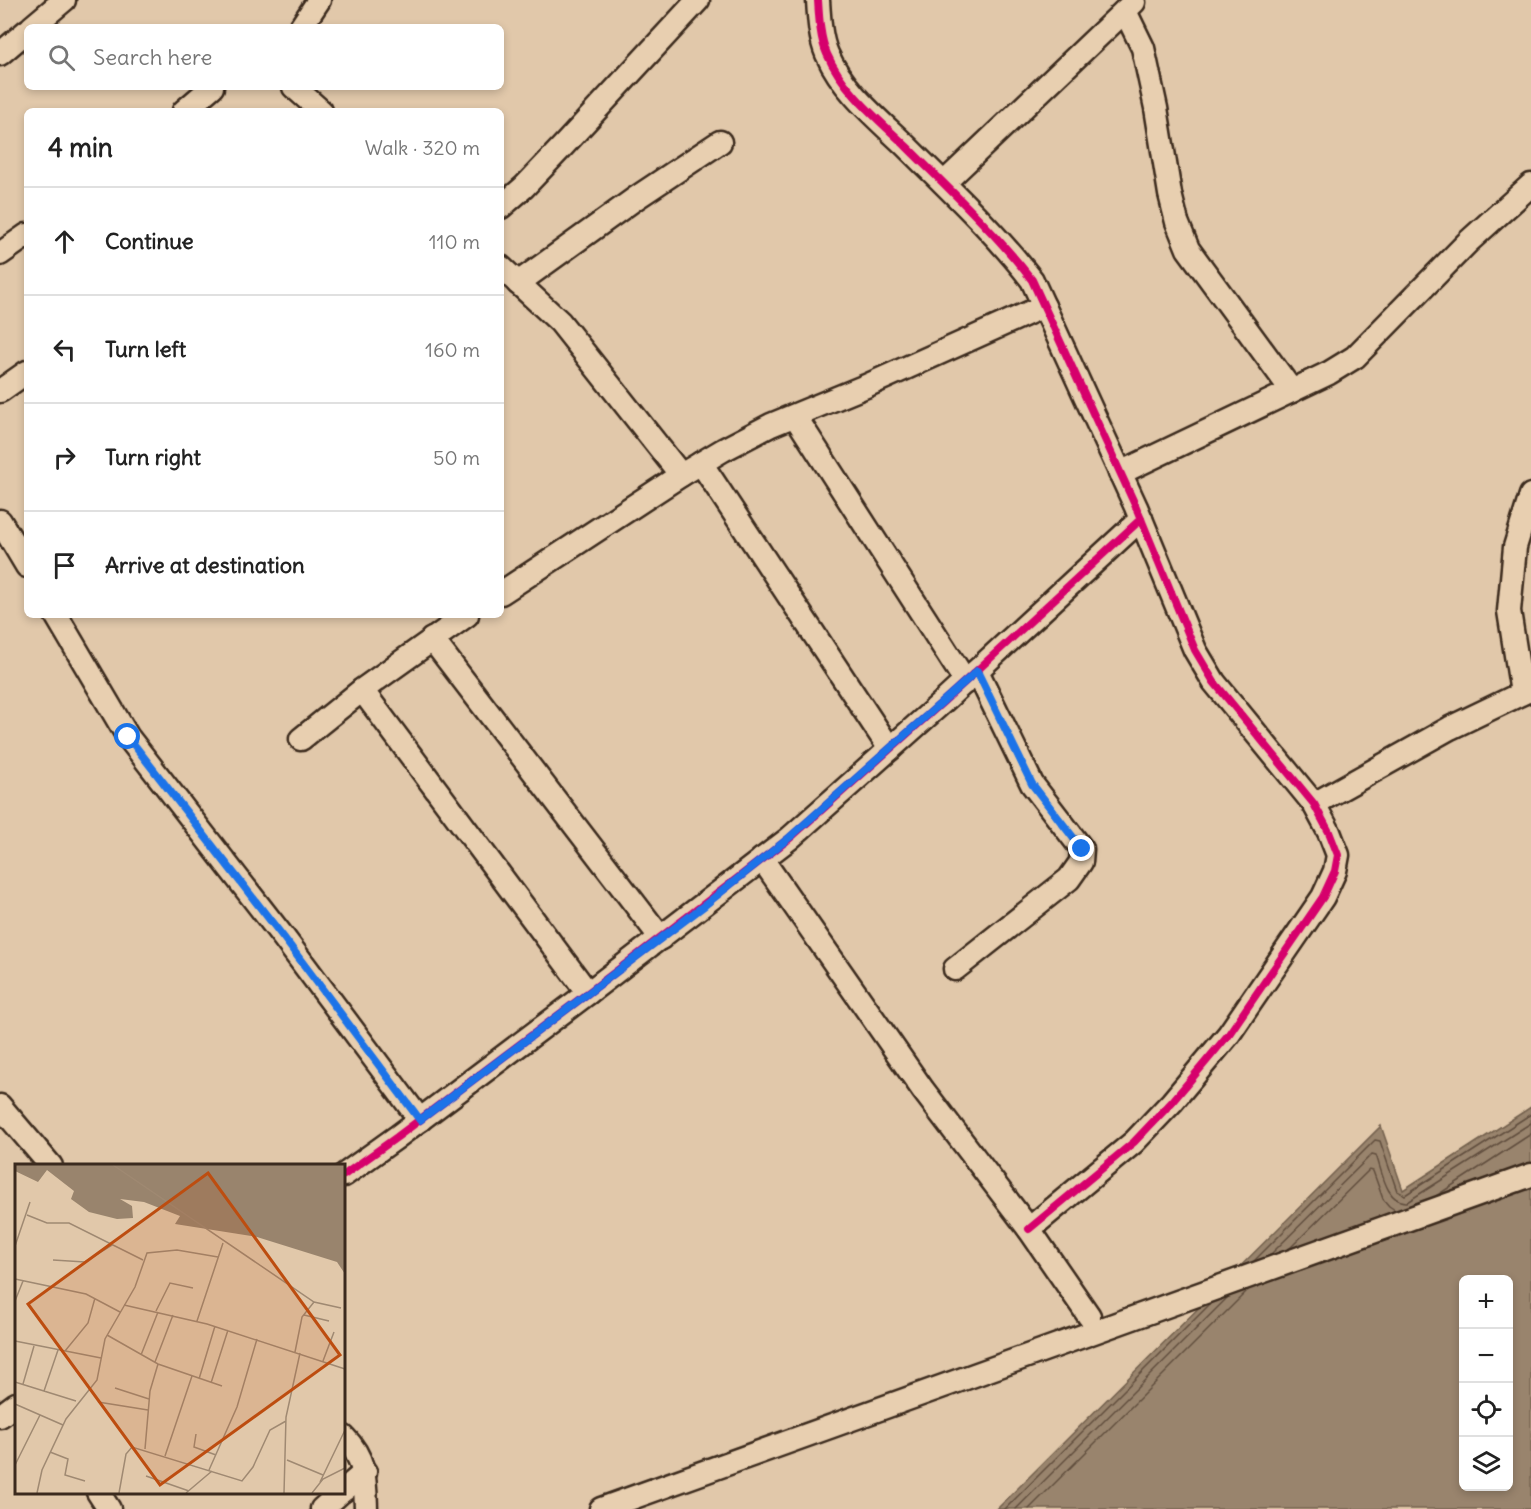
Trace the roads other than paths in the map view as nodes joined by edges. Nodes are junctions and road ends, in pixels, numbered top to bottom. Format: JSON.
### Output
{"nodes":[{"id":1,"x":64,"y":0,"type":"edge"},
{"id":2,"x":319,"y":0,"type":"edge"},
{"id":3,"x":698,"y":0,"type":"edge"},
{"id":4,"x":818,"y":0,"type":"edge"},
{"id":5,"x":1131,"y":5,"type":"edge"},
{"id":6,"x":36,"y":24,"type":"edge"},
{"id":7,"x":303,"y":24,"type":"edge"},
{"id":8,"x":24,"y":34,"type":"edge"},
{"id":9,"x":0,"y":54,"type":"edge"},
{"id":10,"x":208,"y":90,"type":"edge"},
{"id":11,"x":297,"y":90,"type":"edge"},
{"id":12,"x":187,"y":108,"type":"edge"},
{"id":13,"x":318,"y":108,"type":"edge"},
{"id":14,"x":720,"y":142,"type":"dead end"},
{"id":15,"x":944,"y":183,"type":"junction"},
{"id":16,"x":1531,"y":185,"type":"edge"},
{"id":17,"x":504,"y":204,"type":"edge"},
{"id":18,"x":24,"y":237,"type":"edge"},
{"id":19,"x":0,"y":254,"type":"edge"},
{"id":20,"x":504,"y":270,"type":"edge"},
{"id":21,"x":518,"y":283,"type":"junction"},
{"id":22,"x":1044,"y":306,"type":"junction"},
{"id":23,"x":24,"y":374,"type":"edge"},
{"id":24,"x":0,"y":391,"type":"edge"},
{"id":25,"x":1292,"y":391,"type":"junction"},
{"id":26,"x":795,"y":416,"type":"junction"},
{"id":27,"x":701,"y":463,"type":"junction"},
{"id":28,"x":1120,"y":473,"type":"junction"},
{"id":29,"x":681,"y":475,"type":"junction"},
{"id":30,"x":1531,"y":495,"type":"edge"},
{"id":31,"x":1141,"y":519,"type":"junction"},
{"id":32,"x":0,"y":521,"type":"edge"},
{"id":33,"x":24,"y":561,"type":"edge"},
{"id":34,"x":504,"y":591,"type":"edge"},
{"id":35,"x":58,"y":618,"type":"edge"},
{"id":36,"x":464,"y":618,"type":"edge"},
{"id":37,"x":432,"y":639,"type":"junction"},
{"id":38,"x":971,"y":676,"type":"junction"},
{"id":39,"x":362,"y":690,"type":"junction"},
{"id":40,"x":1526,"y":691,"type":"edge"},
{"id":41,"x":301,"y":738,"type":"dead end"},
{"id":42,"x":890,"y":749,"type":"junction"},
{"id":43,"x":1314,"y":804,"type":"junction"},
{"id":44,"x":762,"y":859,"type":"junction"},
{"id":45,"x":661,"y":938,"type":"junction"},
{"id":46,"x":955,"y":969,"type":"dead end"},
{"id":47,"x":588,"y":993,"type":"junction"},
{"id":48,"x":0,"y":1106,"type":"edge"},
{"id":49,"x":420,"y":1120,"type":"junction"},
{"id":50,"x":49,"y":1164,"type":"edge"},
{"id":51,"x":345,"y":1174,"type":"edge"},
{"id":52,"x":1531,"y":1175,"type":"edge"},
{"id":53,"x":1029,"y":1229,"type":"junction"},
{"id":54,"x":1089,"y":1316,"type":"dead end"},
{"id":55,"x":15,"y":1405,"type":"edge"},
{"id":56,"x":0,"y":1416,"type":"edge"},
{"id":57,"x":345,"y":1438,"type":"edge"},
{"id":58,"x":364,"y":1472,"type":"junction"},
{"id":59,"x":345,"y":1488,"type":"edge"},
{"id":60,"x":99,"y":1494,"type":"edge"},
{"id":61,"x":339,"y":1494,"type":"edge"},
{"id":62,"x":109,"y":1509,"type":"edge"},
{"id":63,"x":322,"y":1509,"type":"edge"},
{"id":64,"x":366,"y":1509,"type":"edge"},
{"id":65,"x":602,"y":1509,"type":"edge"}],
"edges":[{"from":1,"to":6,"type":"street"},
{"from":2,"to":7,"type":"street"},
{"from":3,"to":17,"type":"street"},
{"from":4,"to":15,"type":"street"},
{"from":5,"to":15,"type":"street"},
{"from":5,"to":25,"type":"street"},
{"from":8,"to":9,"type":"street"},
{"from":10,"to":12,"type":"street"},
{"from":11,"to":13,"type":"street"},
{"from":14,"to":21,"type":"street"},
{"from":15,"to":22,"type":"street"},
{"from":16,"to":25,"type":"street"},
{"from":18,"to":19,"type":"street"},
{"from":20,"to":21,"type":"street"},
{"from":21,"to":29,"type":"street"},
{"from":22,"to":26,"type":"street"},
{"from":22,"to":28,"type":"street"},
{"from":23,"to":24,"type":"street"},
{"from":25,"to":28,"type":"street"},
{"from":26,"to":27,"type":"street"},
{"from":26,"to":38,"type":"street"},
{"from":27,"to":29,"type":"street"},
{"from":27,"to":42,"type":"street"},
{"from":28,"to":31,"type":"street"},
{"from":29,"to":34,"type":"street"},
{"from":30,"to":40,"type":"street"},
{"from":31,"to":38,"type":"street"},
{"from":31,"to":43,"type":"street"},
{"from":32,"to":33,"type":"street"},
{"from":35,"to":49,"type":"street"},
{"from":36,"to":37,"type":"street"},
{"from":37,"to":39,"type":"street"},
{"from":37,"to":45,"type":"street"},
{"from":38,"to":42,"type":"street"},
{"from":38,"to":46,"type":"street"},
{"from":39,"to":41,"type":"street"},
{"from":39,"to":47,"type":"street"},
{"from":40,"to":43,"type":"street"},
{"from":42,"to":44,"type":"street"},
{"from":43,"to":53,"type":"street"},
{"from":44,"to":45,"type":"street"},
{"from":44,"to":53,"type":"street"},
{"from":45,"to":47,"type":"street"},
{"from":47,"to":49,"type":"street"},
{"from":48,"to":50,"type":"street"},
{"from":49,"to":51,"type":"street"},
{"from":52,"to":65,"type":"street"},
{"from":53,"to":54,"type":"street"},
{"from":55,"to":56,"type":"street"},
{"from":57,"to":58,"type":"street"},
{"from":58,"to":59,"type":"street"},
{"from":58,"to":64,"type":"street"},
{"from":60,"to":62,"type":"street"},
{"from":61,"to":63,"type":"street"}]}
